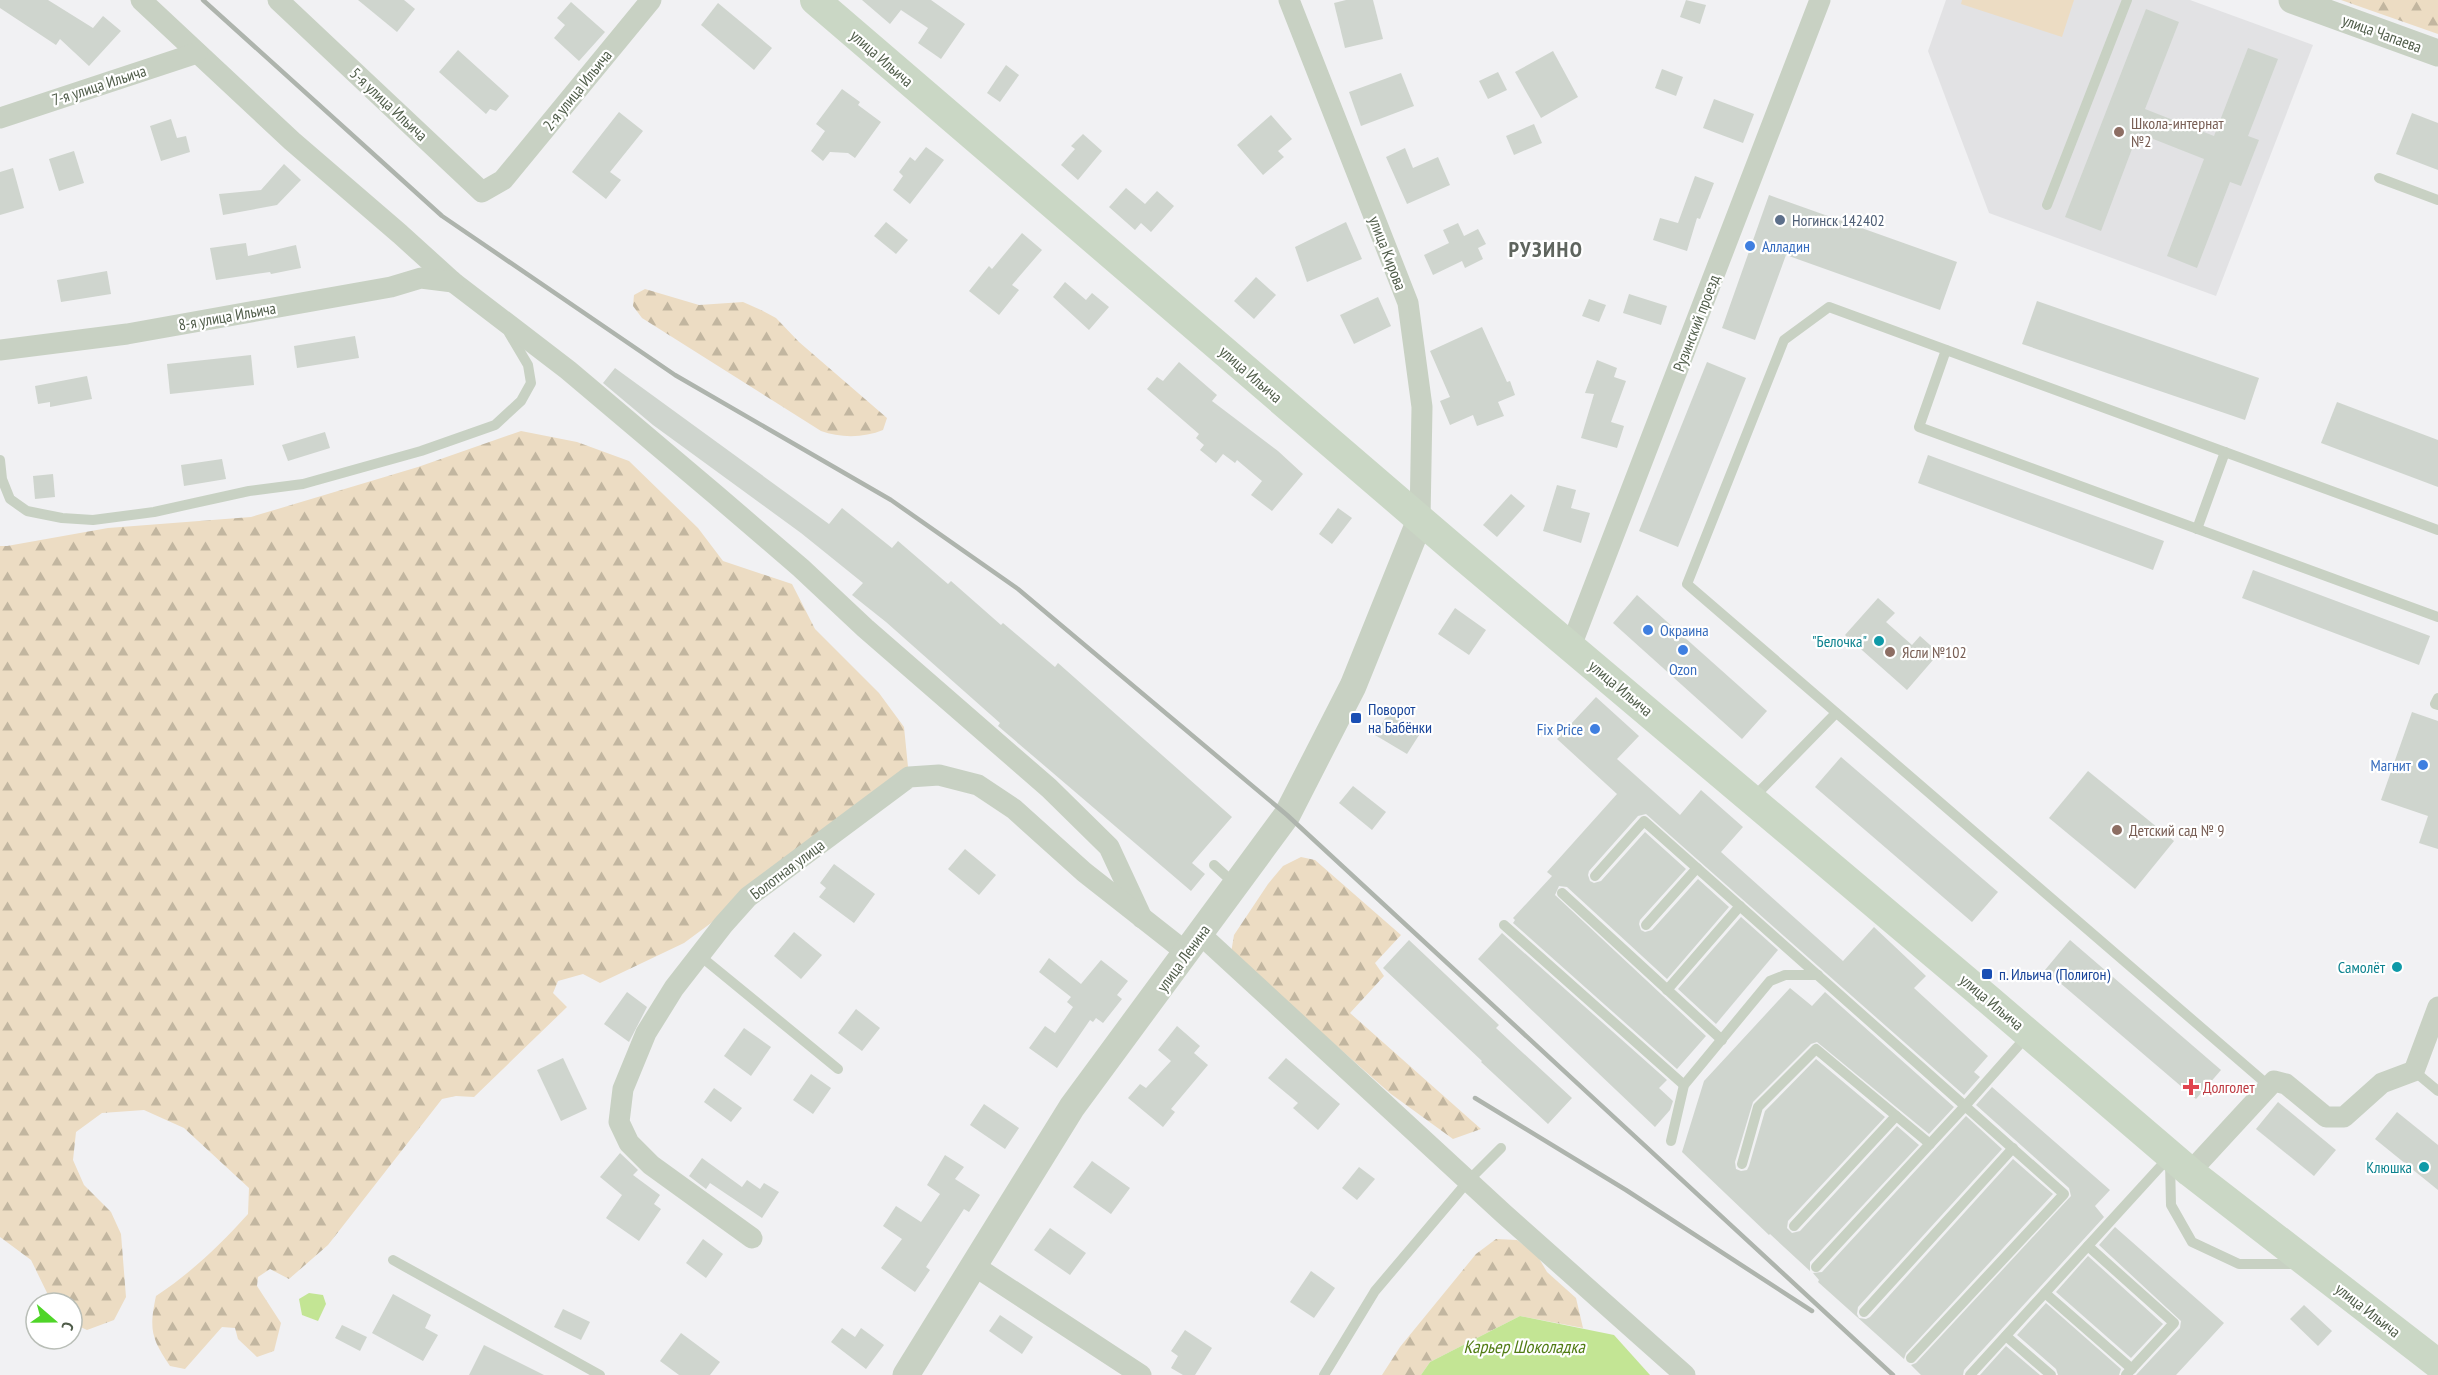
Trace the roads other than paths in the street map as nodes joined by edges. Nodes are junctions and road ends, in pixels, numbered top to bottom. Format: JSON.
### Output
{"nodes":[{"id":1,"x":141,"y":0,"type":"edge"},
{"id":2,"x":278,"y":0,"type":"edge"},
{"id":3,"x":651,"y":0,"type":"edge"},
{"id":4,"x":815,"y":0,"type":"edge"},
{"id":5,"x":1289,"y":0,"type":"edge"},
{"id":6,"x":1820,"y":0,"type":"edge"},
{"id":7,"x":2127,"y":0,"type":"edge"},
{"id":8,"x":2292,"y":0,"type":"edge"},
{"id":9,"x":2438,"y":52,"type":"edge"},
{"id":10,"x":197,"y":53,"type":"junction"},
{"id":11,"x":0,"y":118,"type":"edge"},
{"id":12,"x":2379,"y":178,"type":"dead end"},
{"id":13,"x":503,"y":180,"type":"joint"},
{"id":14,"x":2438,"y":200,"type":"edge"},
{"id":15,"x":2047,"y":205,"type":"dead end"},
{"id":16,"x":453,"y":282,"type":"junction"},
{"id":17,"x":502,"y":320,"type":"junction"},
{"id":18,"x":0,"y":350,"type":"edge"},
{"id":19,"x":1946,"y":350,"type":"junction"},
{"id":20,"x":2225,"y":452,"type":"junction"},
{"id":21,"x":0,"y":460,"type":"edge"},
{"id":22,"x":1420,"y":520,"type":"junction"},
{"id":23,"x":2197,"y":529,"type":"junction"},
{"id":24,"x":2438,"y":530,"type":"edge"},
{"id":25,"x":2438,"y":617,"type":"edge"},
{"id":26,"x":1571,"y":646,"type":"junction"},
{"id":27,"x":2438,"y":698,"type":"edge"},
{"id":28,"x":2438,"y":705,"type":"edge"},
{"id":29,"x":1836,"y":713,"type":"junction"},
{"id":30,"x":1752,"y":799,"type":"junction"},
{"id":31,"x":1214,"y":865,"type":"dead end"},
{"id":32,"x":1697,"y":868,"type":"junction"},
{"id":33,"x":1594,"y":876,"type":"dead end"},
{"id":34,"x":1236,"y":886,"type":"junction"},
{"id":35,"x":1562,"y":893,"type":"dead end"},
{"id":36,"x":1740,"y":906,"type":"junction"},
{"id":37,"x":1142,"y":918,"type":"junction"},
{"id":38,"x":1504,"y":925,"type":"dead end"},
{"id":39,"x":1646,"y":925,"type":"dead end"},
{"id":40,"x":1193,"y":944,"type":"junction"},
{"id":41,"x":699,"y":955,"type":"junction"},
{"id":42,"x":1818,"y":975,"type":"junction"},
{"id":43,"x":1667,"y":990,"type":"junction"},
{"id":44,"x":2438,"y":1007,"type":"edge"},
{"id":45,"x":2029,"y":1034,"type":"junction"},
{"id":46,"x":1722,"y":1040,"type":"junction"},
{"id":47,"x":838,"y":1069,"type":"dead end"},
{"id":48,"x":2414,"y":1071,"type":"junction"},
{"id":49,"x":1684,"y":1085,"type":"junction"},
{"id":50,"x":2265,"y":1090,"type":"junction"},
{"id":51,"x":2438,"y":1091,"type":"edge"},
{"id":52,"x":1965,"y":1106,"type":"junction"},
{"id":53,"x":1896,"y":1116,"type":"junction"},
{"id":54,"x":1671,"y":1141,"type":"dead end"},
{"id":55,"x":1930,"y":1144,"type":"junction"},
{"id":56,"x":1501,"y":1148,"type":"dead end"},
{"id":57,"x":2013,"y":1148,"type":"junction"},
{"id":58,"x":1742,"y":1164,"type":"dead end"},
{"id":59,"x":2180,"y":1164,"type":"junction"},
{"id":60,"x":1469,"y":1180,"type":"junction"},
{"id":61,"x":1794,"y":1226,"type":"dead end"},
{"id":62,"x":752,"y":1238,"type":"dead end"},
{"id":63,"x":2088,"y":1246,"type":"junction"},
{"id":64,"x":393,"y":1260,"type":"dead end"},
{"id":65,"x":2309,"y":1264,"type":"junction"},
{"id":66,"x":973,"y":1265,"type":"junction"},
{"id":67,"x":1816,"y":1267,"type":"dead end"},
{"id":68,"x":2045,"y":1293,"type":"junction"},
{"id":69,"x":1864,"y":1312,"type":"dead end"},
{"id":70,"x":2006,"y":1336,"type":"junction"},
{"id":71,"x":1911,"y":1358,"type":"dead end"},
{"id":72,"x":2438,"y":1364,"type":"edge"},
{"id":73,"x":2129,"y":1372,"type":"edge"},
{"id":74,"x":600,"y":1375,"type":"edge"},
{"id":75,"x":906,"y":1375,"type":"edge"},
{"id":76,"x":1141,"y":1375,"type":"edge"},
{"id":77,"x":1324,"y":1375,"type":"edge"},
{"id":78,"x":1685,"y":1375,"type":"edge"},
{"id":79,"x":1970,"y":1375,"type":"edge"},
{"id":80,"x":2051,"y":1375,"type":"edge"}],
"edges":[{"from":1,"to":10,"type":"street"},
{"from":2,"to":13,"type":"street","name":"5-я улица Ильича"},
{"from":3,"to":13,"type":"street","name":"2-я улица Ильича"},
{"from":4,"to":22,"type":"main road","name":"улица Ильича"},
{"from":5,"to":22,"type":"street","name":"улица Кирова"},
{"from":6,"to":26,"type":"street","name":"Рузинский проезд"},
{"from":7,"to":15,"type":"lane"},
{"from":8,"to":9,"type":"street","name":"улица Чапаева"},
{"from":10,"to":11,"type":"street","name":"7-я улица Ильича"},
{"from":10,"to":16,"type":"street"},
{"from":12,"to":14,"type":"lane"},
{"from":16,"to":17,"type":"street"},
{"from":16,"to":18,"type":"street","name":"8-я улица Ильича"},
{"from":17,"to":21,"type":"lane"},
{"from":17,"to":37,"type":"street"},
{"from":19,"to":20,"type":"lane"},
{"from":19,"to":23,"type":"lane"},
{"from":19,"to":29,"type":"lane"},
{"from":20,"to":23,"type":"lane"},
{"from":20,"to":24,"type":"lane"},
{"from":22,"to":26,"type":"main road","name":"улица Ильича"},
{"from":22,"to":34,"type":"street","name":"улица Ленина"},
{"from":23,"to":25,"type":"lane"},
{"from":26,"to":30,"type":"main road","name":"улица Ильича"},
{"from":27,"to":28,"type":"lane"},
{"from":29,"to":30,"type":"lane"},
{"from":29,"to":50,"type":"lane"},
{"from":30,"to":45,"type":"main road","name":"улица Ильича"},
{"from":31,"to":34,"type":"lane"},
{"from":32,"to":33,"type":"lane"},
{"from":32,"to":36,"type":"lane"},
{"from":32,"to":39,"type":"lane"},
{"from":34,"to":40,"type":"street","name":"улица Ленина"},
{"from":35,"to":43,"type":"lane"},
{"from":36,"to":42,"type":"lane"},
{"from":36,"to":43,"type":"lane"},
{"from":37,"to":40,"type":"street","name":"Болотная улица"},
{"from":37,"to":41,"type":"street","name":"Болотная улица"},
{"from":38,"to":49,"type":"lane"},
{"from":40,"to":60,"type":"street","name":"Болотная улица"},
{"from":40,"to":66,"type":"street","name":"улица Ленина"},
{"from":41,"to":47,"type":"lane"},
{"from":41,"to":62,"type":"street","name":"Болотная улица"},
{"from":42,"to":46,"type":"lane"},
{"from":42,"to":52,"type":"lane"},
{"from":43,"to":46,"type":"lane"},
{"from":44,"to":48,"type":"street"},
{"from":45,"to":52,"type":"lane"},
{"from":45,"to":59,"type":"main road","name":"улица Ильича"},
{"from":46,"to":49,"type":"lane"},
{"from":48,"to":50,"type":"street"},
{"from":48,"to":51,"type":"lane"},
{"from":49,"to":54,"type":"lane"},
{"from":50,"to":59,"type":"street"},
{"from":52,"to":55,"type":"lane"},
{"from":52,"to":57,"type":"lane"},
{"from":53,"to":55,"type":"lane"},
{"from":53,"to":58,"type":"lane"},
{"from":53,"to":61,"type":"lane"},
{"from":55,"to":67,"type":"lane"},
{"from":56,"to":60,"type":"lane"},
{"from":57,"to":69,"type":"lane"},
{"from":57,"to":71,"type":"lane"},
{"from":59,"to":63,"type":"lane"},
{"from":59,"to":65,"type":"main road","name":"улица Ильича"},
{"from":59,"to":65,"type":"lane"},
{"from":60,"to":77,"type":"lane"},
{"from":60,"to":78,"type":"street","name":"Болотная улица"},
{"from":63,"to":68,"type":"lane"},
{"from":63,"to":73,"type":"lane"},
{"from":64,"to":74,"type":"lane"},
{"from":65,"to":72,"type":"main road","name":"улица Ильича"},
{"from":66,"to":75,"type":"street","name":"улица Ленина"},
{"from":66,"to":76,"type":"street"},
{"from":68,"to":70,"type":"lane"},
{"from":68,"to":73,"type":"lane"},
{"from":70,"to":79,"type":"lane"},
{"from":70,"to":80,"type":"lane"}]}
